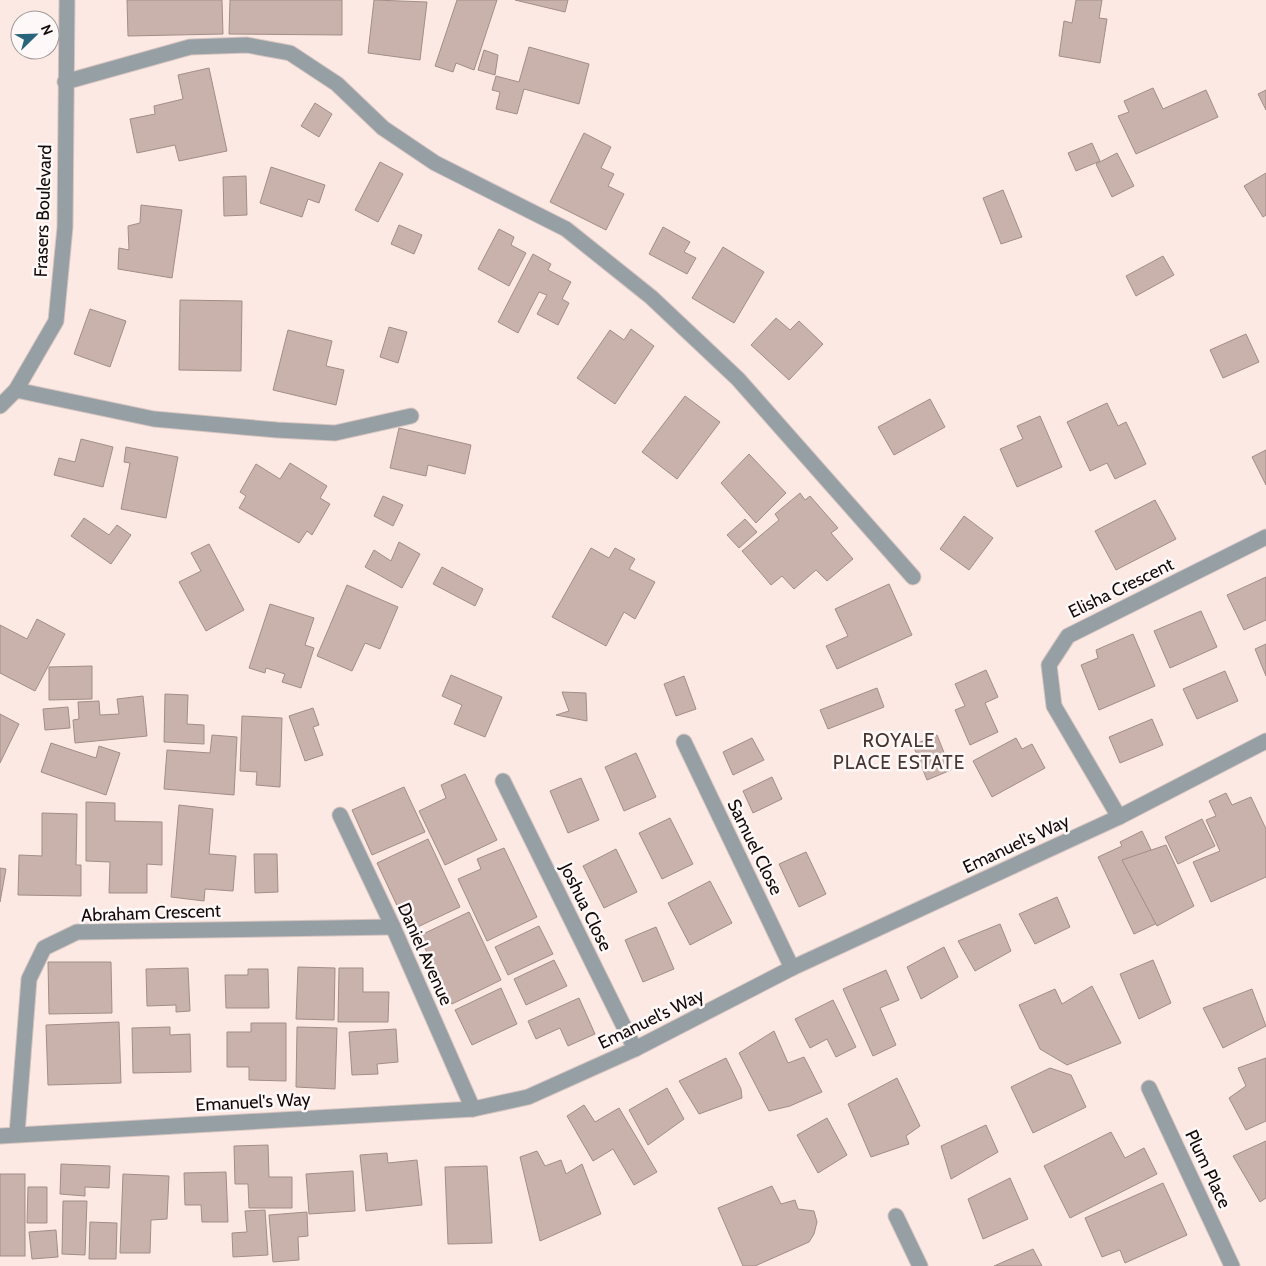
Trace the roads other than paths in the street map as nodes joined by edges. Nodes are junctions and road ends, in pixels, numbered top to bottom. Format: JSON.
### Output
{"nodes":[{"id":1,"x":67,"y":0,"type":"edge"},
{"id":2,"x":64,"y":82,"type":"junction"},
{"id":3,"x":16,"y":390,"type":"junction"},
{"id":4,"x":0,"y":406,"type":"edge"},
{"id":5,"x":410,"y":416,"type":"dead end"},
{"id":6,"x":1266,"y":537,"type":"edge"},
{"id":7,"x":913,"y":577,"type":"dead end"},
{"id":8,"x":1266,"y":741,"type":"edge"},
{"id":9,"x":684,"y":742,"type":"dead end"},
{"id":10,"x":503,"y":781,"type":"dead end"},
{"id":11,"x":340,"y":815,"type":"dead end"},
{"id":12,"x":1119,"y":817,"type":"junction"},
{"id":13,"x":393,"y":927,"type":"junction"},
{"id":14,"x":792,"y":968,"type":"junction"},
{"id":15,"x":635,"y":1048,"type":"junction"},
{"id":16,"x":1149,"y":1088,"type":"dead end"},
{"id":17,"x":473,"y":1109,"type":"junction"},
{"id":18,"x":18,"y":1134,"type":"junction"},
{"id":19,"x":0,"y":1136,"type":"edge"},
{"id":20,"x":896,"y":1216,"type":"dead end"},
{"id":21,"x":920,"y":1266,"type":"edge"},
{"id":22,"x":1232,"y":1266,"type":"edge"}],
"edges":[{"from":1,"to":2,"type":"street","name":"Frasers Boulevard"},
{"from":2,"to":3,"type":"street","name":"Frasers Boulevard"},
{"from":2,"to":7,"type":"street"},
{"from":3,"to":4,"type":"street","name":"Frasers Boulevard"},
{"from":3,"to":5,"type":"street"},
{"from":6,"to":12,"type":"street","name":"Elisha Crescent"},
{"from":8,"to":12,"type":"street","name":"Emanuel's Way"},
{"from":9,"to":14,"type":"street","name":"Samuel Close"},
{"from":10,"to":15,"type":"street","name":"Joshua Close"},
{"from":11,"to":13,"type":"street","name":"Daniel Avenue"},
{"from":12,"to":14,"type":"street","name":"Emanuel's Way"},
{"from":13,"to":17,"type":"street","name":"Daniel Avenue"},
{"from":13,"to":18,"type":"street","name":"Abraham Crescent"},
{"from":14,"to":15,"type":"street","name":"Emanuel's Way"},
{"from":15,"to":17,"type":"street","name":"Emanuel's Way"},
{"from":16,"to":22,"type":"street","name":"Plum Place"},
{"from":17,"to":18,"type":"street","name":"Emanuel's Way"},
{"from":18,"to":19,"type":"street","name":"Emanuel's Way"},
{"from":20,"to":21,"type":"street"}]}
